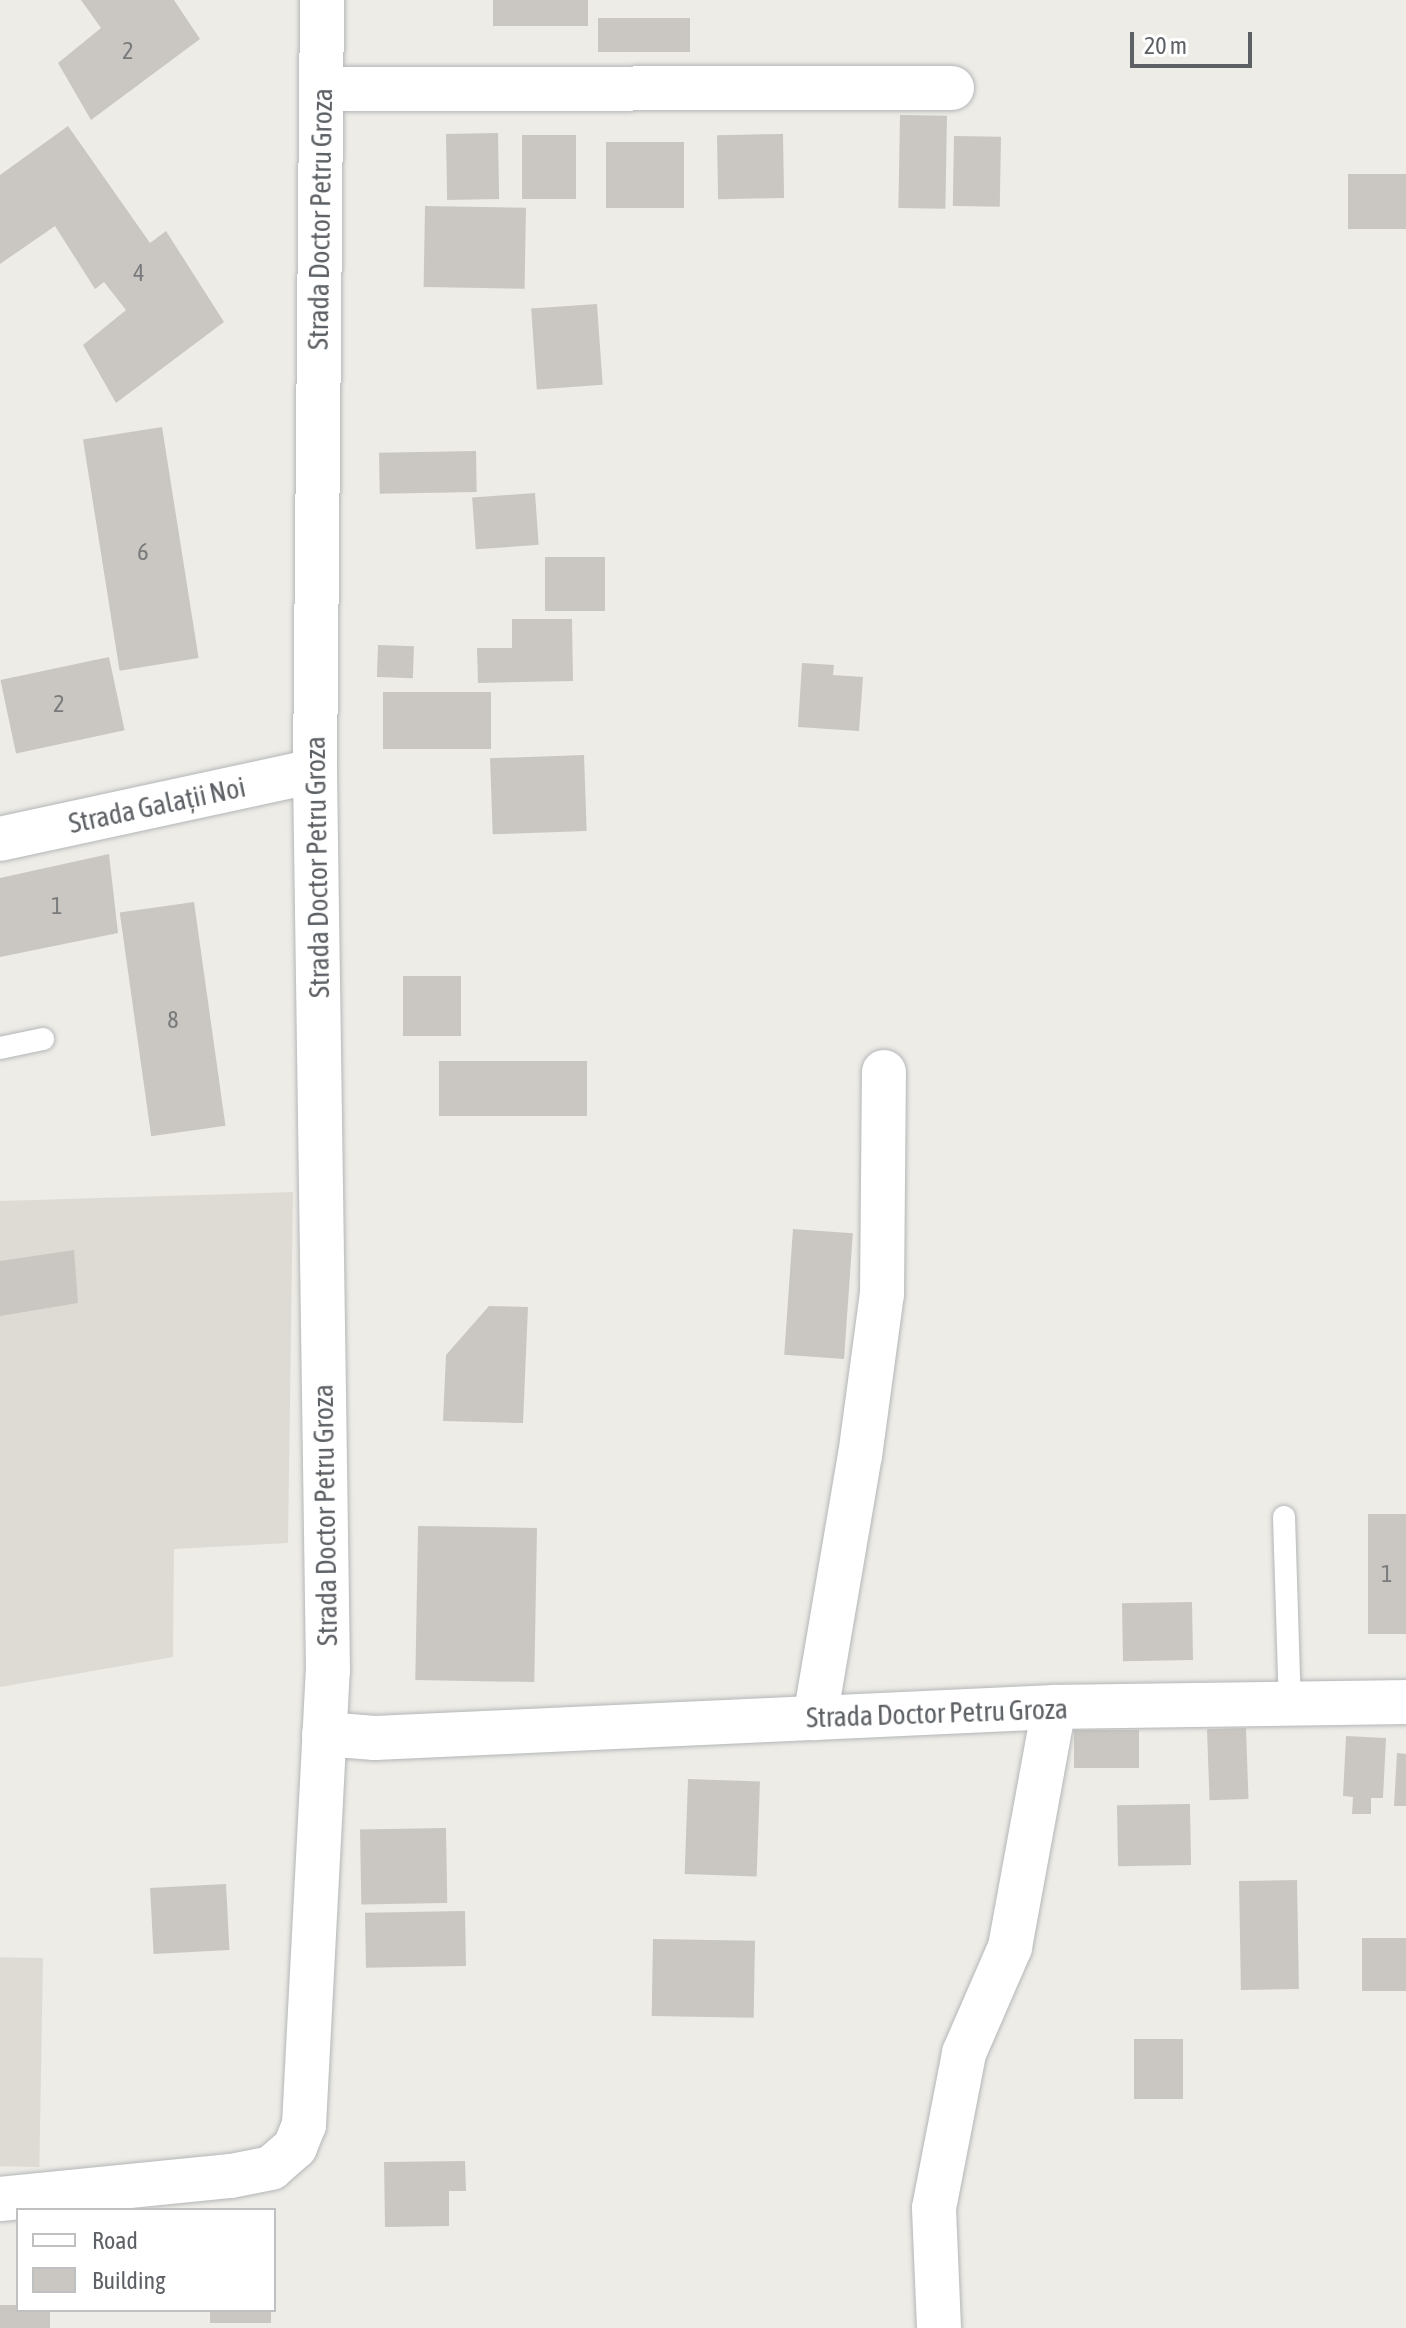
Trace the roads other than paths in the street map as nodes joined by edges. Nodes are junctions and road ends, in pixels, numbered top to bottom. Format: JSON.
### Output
{"nodes":[{"id":1,"x":322,"y":0,"type":"edge"},
{"id":2,"x":952,"y":88,"type":"dead end"},
{"id":3,"x":321,"y":89,"type":"junction"},
{"id":4,"x":315,"y":771,"type":"junction"},
{"id":5,"x":0,"y":839,"type":"edge"},
{"id":6,"x":43,"y":1039,"type":"dead end"},
{"id":7,"x":0,"y":1048,"type":"edge"},
{"id":8,"x":884,"y":1072,"type":"dead end"},
{"id":9,"x":1284,"y":1517,"type":"dead end"},
{"id":10,"x":1406,"y":1702,"type":"edge"},
{"id":11,"x":1290,"y":1703,"type":"junction"},
{"id":12,"x":1054,"y":1707,"type":"junction"},
{"id":13,"x":815,"y":1718,"type":"junction"},
{"id":14,"x":324,"y":1734,"type":"junction"},
{"id":15,"x":0,"y":2199,"type":"edge"},
{"id":16,"x":939,"y":2328,"type":"edge"}],
"edges":[{"from":1,"to":3,"type":"street","name":"Strada Doctor Petru Groza"},
{"from":2,"to":3,"type":"street"},
{"from":3,"to":4,"type":"street","name":"Strada Doctor Petru Groza"},
{"from":4,"to":5,"type":"street","name":"Strada Galații Noi"},
{"from":4,"to":14,"type":"street","name":"Strada Doctor Petru Groza"},
{"from":6,"to":7,"type":"lane"},
{"from":8,"to":13,"type":"street"},
{"from":9,"to":11,"type":"lane"},
{"from":10,"to":11,"type":"street","name":"Strada Doctor Petru Groza"},
{"from":11,"to":12,"type":"street","name":"Strada Doctor Petru Groza"},
{"from":12,"to":13,"type":"street","name":"Strada Doctor Petru Groza"},
{"from":12,"to":16,"type":"street"},
{"from":13,"to":14,"type":"street","name":"Strada Doctor Petru Groza"},
{"from":14,"to":15,"type":"street","name":"Strada Doctor Petru Groza"}]}
